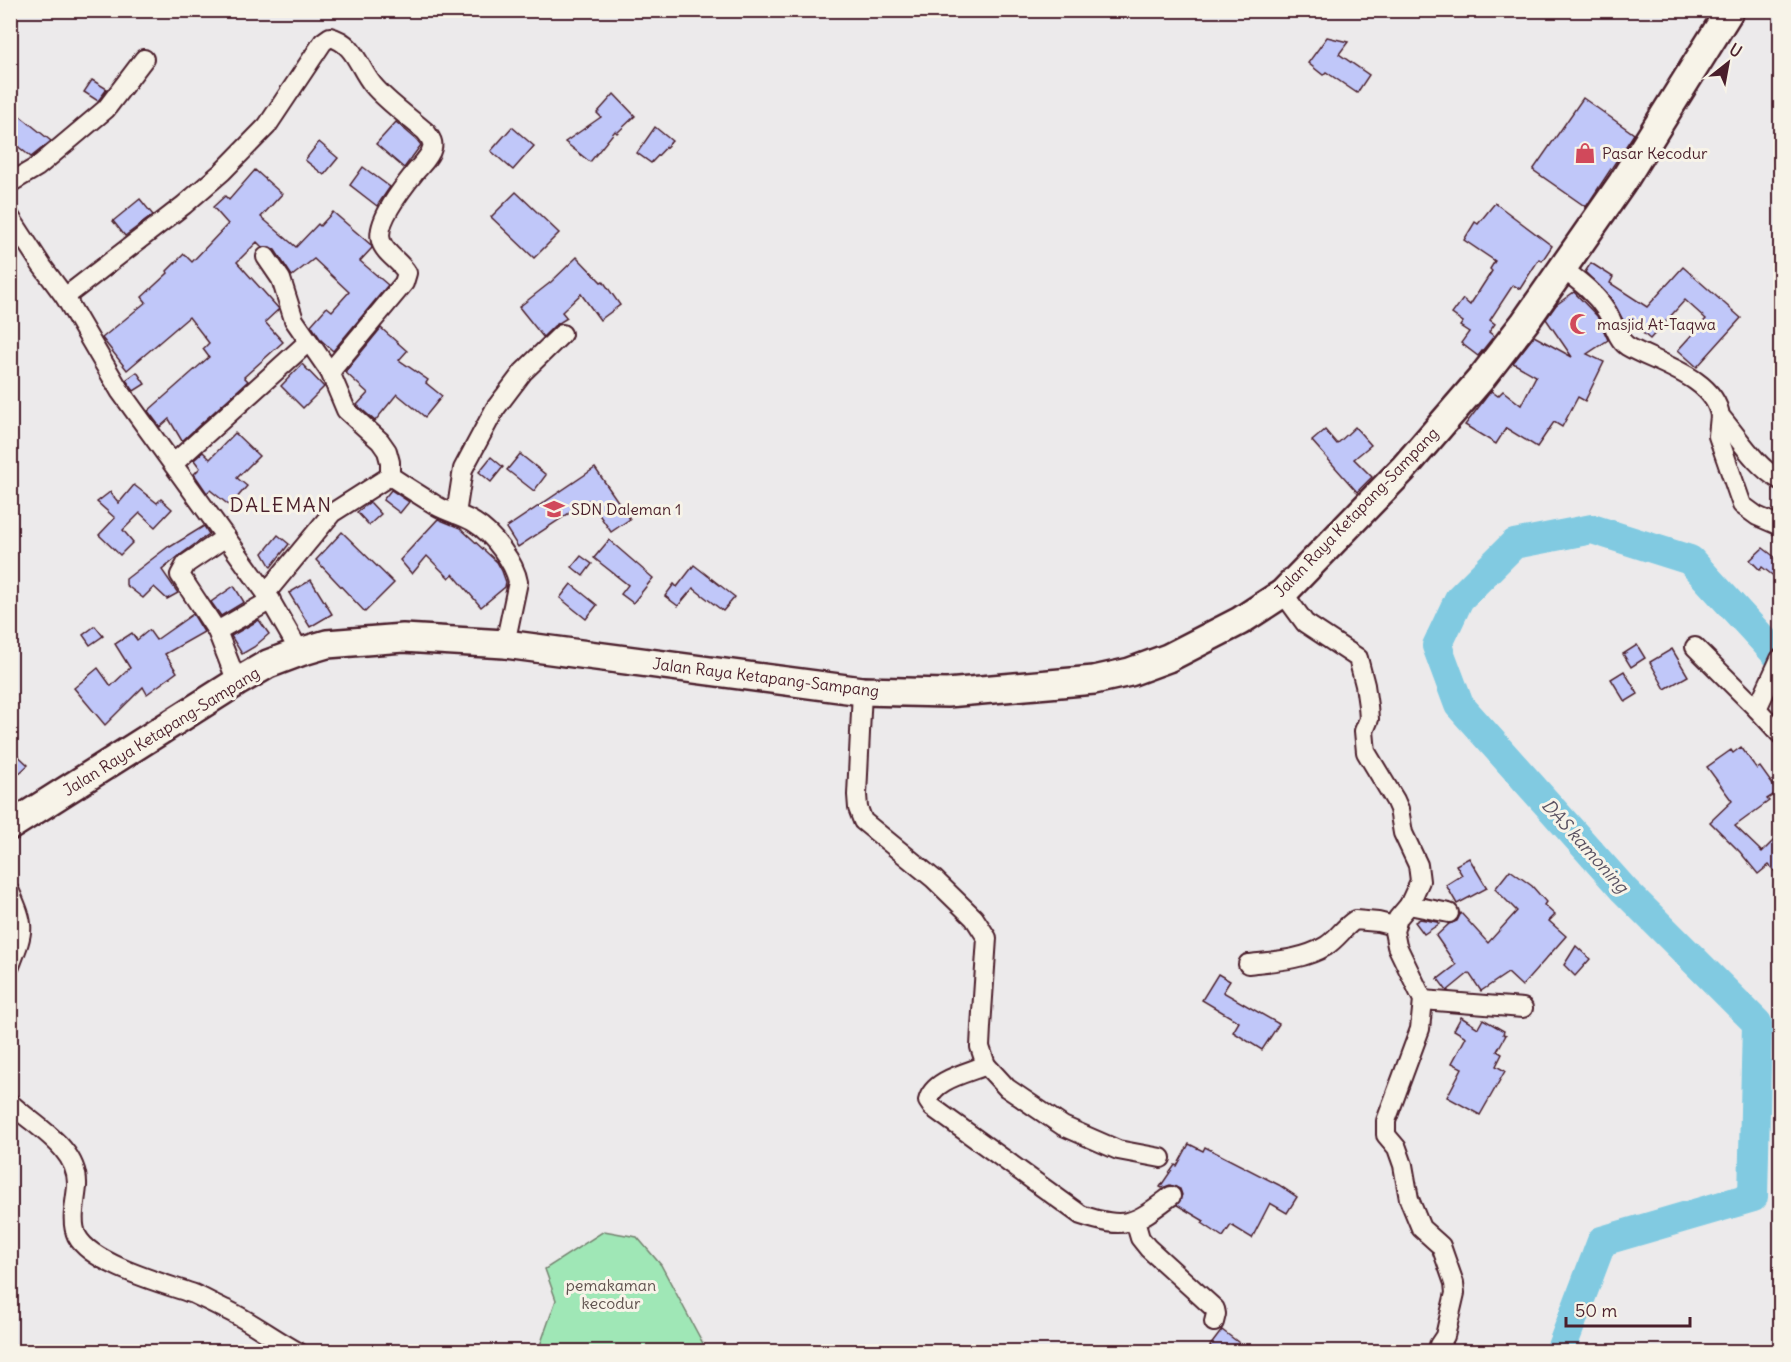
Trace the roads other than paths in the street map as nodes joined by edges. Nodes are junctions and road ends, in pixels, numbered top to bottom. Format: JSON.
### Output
{"nodes":[{"id":1,"x":1730,"y":10,"type":"edge"},
{"id":2,"x":144,"y":60,"type":"dead end"},
{"id":3,"x":10,"y":183,"type":"edge"},
{"id":4,"x":10,"y":217,"type":"edge"},
{"id":5,"x":266,"y":257,"type":"dead end"},
{"id":6,"x":1563,"y":269,"type":"junction"},
{"id":7,"x":65,"y":297,"type":"junction"},
{"id":8,"x":562,"y":334,"type":"dead end"},
{"id":9,"x":308,"y":342,"type":"junction"},
{"id":10,"x":330,"y":372,"type":"junction"},
{"id":11,"x":1720,"y":416,"type":"junction"},
{"id":12,"x":173,"y":464,"type":"junction"},
{"id":13,"x":390,"y":476,"type":"junction"},
{"id":14,"x":1780,"y":480,"type":"edge"},
{"id":15,"x":456,"y":514,"type":"junction"},
{"id":16,"x":1780,"y":526,"type":"edge"},
{"id":17,"x":226,"y":537,"type":"junction"},
{"id":18,"x":1283,"y":593,"type":"junction"},
{"id":19,"x":268,"y":597,"type":"junction"},
{"id":20,"x":217,"y":631,"type":"junction"},
{"id":21,"x":505,"y":644,"type":"junction"},
{"id":22,"x":1695,"y":647,"type":"dead end"},
{"id":23,"x":300,"y":651,"type":"junction"},
{"id":24,"x":1780,"y":659,"type":"edge"},
{"id":25,"x":237,"y":681,"type":"junction"},
{"id":26,"x":862,"y":691,"type":"junction"},
{"id":27,"x":1757,"y":708,"type":"junction"},
{"id":28,"x":1780,"y":734,"type":"edge"},
{"id":29,"x":10,"y":826,"type":"edge"},
{"id":30,"x":10,"y":892,"type":"edge"},
{"id":31,"x":1409,"y":905,"type":"junction"},
{"id":32,"x":1449,"y":913,"type":"dead end"},
{"id":33,"x":1394,"y":926,"type":"junction"},
{"id":34,"x":1248,"y":964,"type":"dead end"},
{"id":35,"x":10,"y":966,"type":"edge"},
{"id":36,"x":1423,"y":1000,"type":"junction"},
{"id":37,"x":1523,"y":1008,"type":"dead end"},
{"id":38,"x":986,"y":1065,"type":"junction"},
{"id":39,"x":10,"y":1103,"type":"edge"},
{"id":40,"x":1161,"y":1158,"type":"dead end"},
{"id":41,"x":1171,"y":1196,"type":"dead end"},
{"id":42,"x":1135,"y":1221,"type":"junction"},
{"id":43,"x":1214,"y":1322,"type":"dead end"},
{"id":44,"x":298,"y":1352,"type":"edge"},
{"id":45,"x":1438,"y":1352,"type":"edge"}],
"edges":[{"from":1,"to":6,"type":"main road","name":"Jalan Raya Ketapang-Sampang"},
{"from":2,"to":3,"type":"street"},
{"from":4,"to":7,"type":"street"},
{"from":5,"to":9,"type":"street"},
{"from":6,"to":11,"type":"street"},
{"from":6,"to":18,"type":"main road","name":"Jalan Raya Ketapang-Sampang"},
{"from":7,"to":10,"type":"street"},
{"from":7,"to":12,"type":"street"},
{"from":8,"to":15,"type":"street"},
{"from":9,"to":10,"type":"street"},
{"from":9,"to":12,"type":"street"},
{"from":10,"to":13,"type":"street"},
{"from":11,"to":14,"type":"street"},
{"from":11,"to":16,"type":"street"},
{"from":12,"to":17,"type":"street"},
{"from":13,"to":15,"type":"street"},
{"from":13,"to":19,"type":"street"},
{"from":15,"to":21,"type":"street"},
{"from":17,"to":19,"type":"street"},
{"from":17,"to":20,"type":"street"},
{"from":18,"to":26,"type":"main road","name":"Jalan Raya Ketapang-Sampang"},
{"from":18,"to":31,"type":"street"},
{"from":19,"to":20,"type":"street"},
{"from":19,"to":23,"type":"street"},
{"from":20,"to":25,"type":"street"},
{"from":21,"to":23,"type":"main road","name":"Jalan Raya Ketapang-Sampang"},
{"from":21,"to":26,"type":"main road","name":"Jalan Raya Ketapang-Sampang"},
{"from":22,"to":27,"type":"street"},
{"from":23,"to":25,"type":"main road","name":"Jalan Raya Ketapang-Sampang"},
{"from":24,"to":27,"type":"street"},
{"from":25,"to":29,"type":"main road","name":"Jalan Raya Ketapang-Sampang"},
{"from":26,"to":38,"type":"street"},
{"from":27,"to":28,"type":"street"},
{"from":30,"to":35,"type":"street"},
{"from":31,"to":32,"type":"street"},
{"from":31,"to":33,"type":"street"},
{"from":33,"to":34,"type":"street"},
{"from":33,"to":36,"type":"street"},
{"from":36,"to":37,"type":"street"},
{"from":36,"to":45,"type":"street"},
{"from":38,"to":40,"type":"street"},
{"from":38,"to":42,"type":"street"},
{"from":39,"to":44,"type":"street"},
{"from":41,"to":42,"type":"street"},
{"from":42,"to":43,"type":"street"}]}
